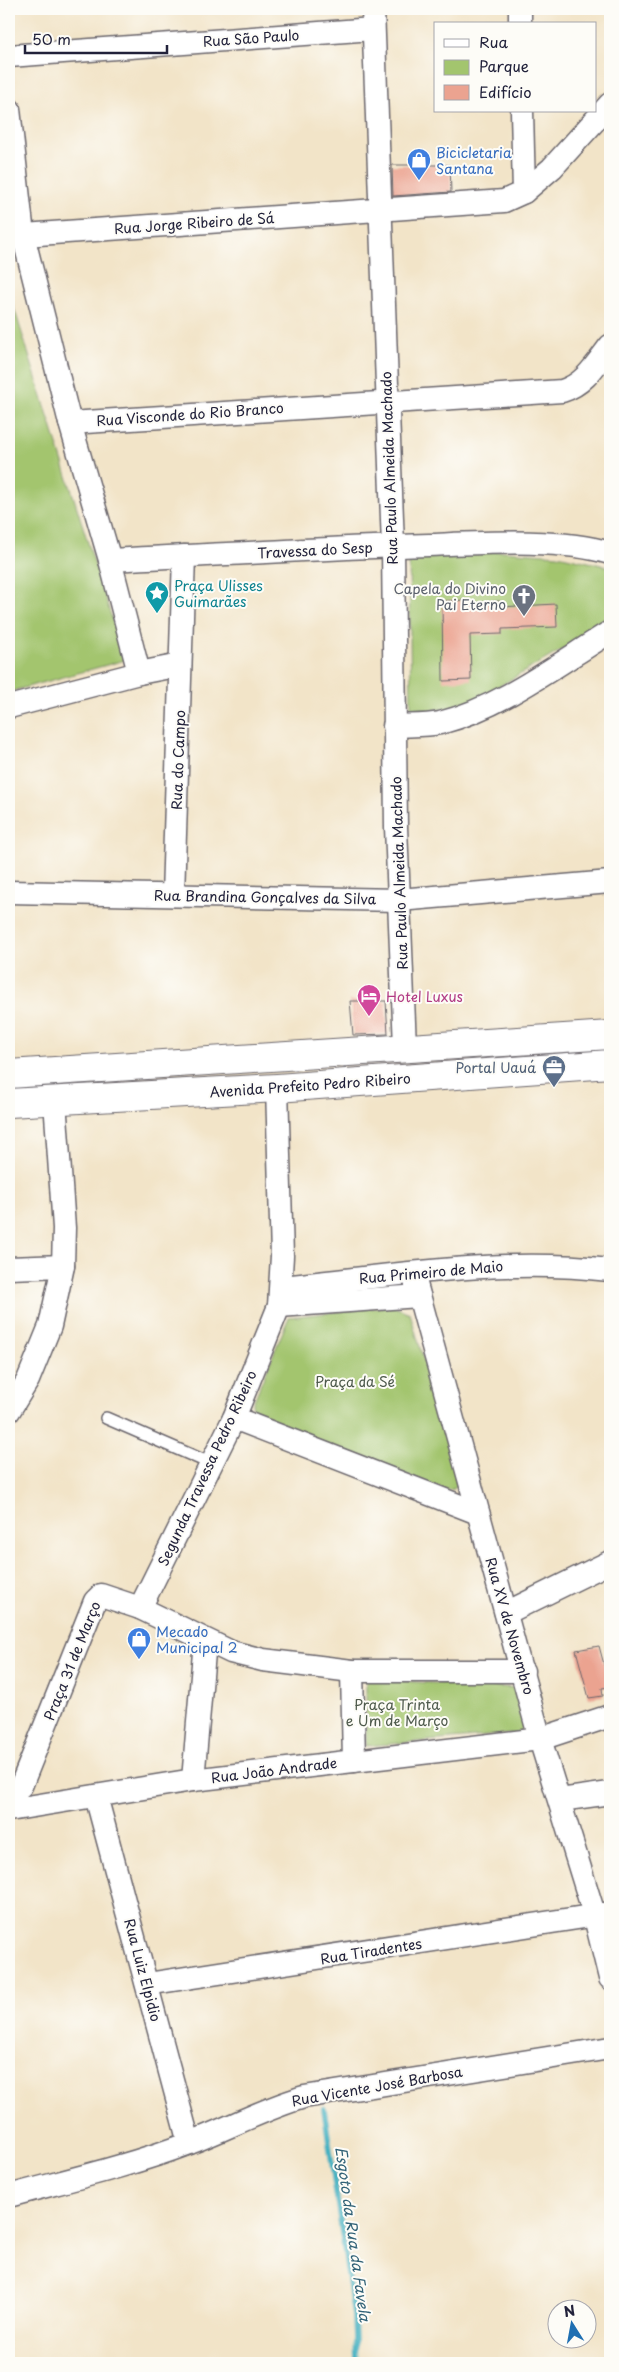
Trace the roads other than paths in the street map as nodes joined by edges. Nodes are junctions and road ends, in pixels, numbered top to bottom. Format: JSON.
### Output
{"nodes":[{"id":1,"x":520,"y":9,"type":"edge"},
{"id":2,"x":373,"y":19,"type":"edge"},
{"id":3,"x":520,"y":22,"type":"edge"},
{"id":4,"x":9,"y":56,"type":"edge"},
{"id":5,"x":610,"y":104,"type":"edge"},
{"id":6,"x":9,"y":109,"type":"edge"},
{"id":7,"x":522,"y":112,"type":"edge"},
{"id":8,"x":524,"y":192,"type":"junction"},
{"id":9,"x":379,"y":210,"type":"junction"},
{"id":10,"x":16,"y":235,"type":"edge"},
{"id":11,"x":610,"y":346,"type":"edge"},
{"id":12,"x":388,"y":401,"type":"junction"},
{"id":13,"x":70,"y":423,"type":"junction"},
{"id":14,"x":393,"y":546,"type":"junction"},
{"id":15,"x":610,"y":553,"type":"edge"},
{"id":16,"x":184,"y":556,"type":"junction"},
{"id":17,"x":110,"y":560,"type":"junction"},
{"id":18,"x":610,"y":632,"type":"edge"},
{"id":19,"x":180,"y":666,"type":"junction"},
{"id":20,"x":140,"y":673,"type":"junction"},
{"id":21,"x":9,"y":707,"type":"edge"},
{"id":22,"x":394,"y":726,"type":"junction"},
{"id":23,"x":610,"y":882,"type":"edge"},
{"id":24,"x":9,"y":892,"type":"edge"},
{"id":25,"x":174,"y":895,"type":"junction"},
{"id":26,"x":399,"y":900,"type":"junction"},
{"id":27,"x":610,"y":1035,"type":"edge"},
{"id":28,"x":405,"y":1047,"type":"junction"},
{"id":29,"x":275,"y":1056,"type":"junction"},
{"id":30,"x":610,"y":1064,"type":"edge"},
{"id":31,"x":52,"y":1072,"type":"junction"},
{"id":32,"x":9,"y":1074,"type":"edge"},
{"id":33,"x":407,"y":1078,"type":"junction"},
{"id":34,"x":277,"y":1088,"type":"junction"},
{"id":35,"x":55,"y":1100,"type":"junction"},
{"id":36,"x":9,"y":1103,"type":"edge"},
{"id":37,"x":63,"y":1266,"type":"junction"},
{"id":38,"x":9,"y":1268,"type":"edge"},
{"id":39,"x":413,"y":1273,"type":"junction"},
{"id":40,"x":609,"y":1273,"type":"edge"},
{"id":41,"x":281,"y":1296,"type":"junction"},
{"id":42,"x":419,"y":1296,"type":"junction"},
{"id":43,"x":9,"y":1411,"type":"edge"},
{"id":44,"x":106,"y":1418,"type":"dead end"},
{"id":45,"x":234,"y":1418,"type":"junction"},
{"id":46,"x":212,"y":1464,"type":"junction"},
{"id":47,"x":478,"y":1513,"type":"junction"},
{"id":48,"x":610,"y":1562,"type":"edge"},
{"id":49,"x":140,"y":1608,"type":"junction"},
{"id":50,"x":506,"y":1613,"type":"junction"},
{"id":51,"x":205,"y":1641,"type":"junction"},
{"id":52,"x":352,"y":1671,"type":"junction"},
{"id":53,"x":523,"y":1671,"type":"junction"},
{"id":54,"x":610,"y":1716,"type":"edge"},
{"id":55,"x":540,"y":1739,"type":"junction"},
{"id":56,"x":354,"y":1761,"type":"junction"},
{"id":57,"x":193,"y":1780,"type":"junction"},
{"id":58,"x":610,"y":1793,"type":"edge"},
{"id":59,"x":96,"y":1796,"type":"junction"},
{"id":60,"x":560,"y":1800,"type":"junction"},
{"id":61,"x":11,"y":1802,"type":"edge"},
{"id":62,"x":603,"y":1915,"type":"edge"},
{"id":63,"x":610,"y":1978,"type":"edge"},
{"id":64,"x":147,"y":1984,"type":"junction"},
{"id":65,"x":610,"y":2048,"type":"edge"},
{"id":66,"x":189,"y":2143,"type":"junction"},
{"id":67,"x":9,"y":2196,"type":"edge"}],
"edges":[{"from":1,"to":3,"type":"street"},
{"from":2,"to":4,"type":"street","name":"Rua São Paulo"},
{"from":2,"to":9,"type":"street","name":"Rua Paulo Almeida Machado"},
{"from":5,"to":8,"type":"street"},
{"from":6,"to":10,"type":"street"},
{"from":7,"to":8,"type":"street"},
{"from":8,"to":9,"type":"street","name":"Rua Jorge Ribeiro de Sá"},
{"from":9,"to":10,"type":"street","name":"Rua Jorge Ribeiro de Sá"},
{"from":9,"to":12,"type":"street","name":"Rua Paulo Almeida Machado"},
{"from":10,"to":13,"type":"street"},
{"from":11,"to":12,"type":"street","name":"Rua Visconde do Rio Branco"},
{"from":12,"to":13,"type":"street","name":"Rua Visconde do Rio Branco"},
{"from":12,"to":14,"type":"street","name":"Rua Paulo Almeida Machado"},
{"from":13,"to":17,"type":"street"},
{"from":14,"to":15,"type":"street","name":"Travessa do Sesp"},
{"from":14,"to":16,"type":"street","name":"Travessa do Sesp"},
{"from":14,"to":22,"type":"street","name":"Rua Paulo Almeida Machado"},
{"from":16,"to":17,"type":"street","name":"Travessa do Sesp"},
{"from":16,"to":19,"type":"street","name":"Rua do Campo"},
{"from":17,"to":20,"type":"street"},
{"from":18,"to":22,"type":"street"},
{"from":19,"to":20,"type":"street"},
{"from":19,"to":25,"type":"street","name":"Rua do Campo"},
{"from":20,"to":21,"type":"street"},
{"from":22,"to":26,"type":"street","name":"Rua Paulo Almeida Machado"},
{"from":23,"to":26,"type":"street","name":"Rua Brandina Gonçalves da Silva"},
{"from":24,"to":25,"type":"street","name":"Rua Brandina Gonçalves da Silva"},
{"from":25,"to":26,"type":"street","name":"Rua Brandina Gonçalves da Silva"},
{"from":26,"to":28,"type":"street","name":"Rua Paulo Almeida Machado"},
{"from":27,"to":28,"type":"main road"},
{"from":28,"to":29,"type":"main road"},
{"from":28,"to":33,"type":"main road"},
{"from":29,"to":31,"type":"main road"},
{"from":29,"to":34,"type":"main road"},
{"from":30,"to":33,"type":"main road","name":"Avenida Prefeito Pedro Ribeiro"},
{"from":31,"to":32,"type":"main road"},
{"from":31,"to":35,"type":"main road"},
{"from":33,"to":34,"type":"main road","name":"Avenida Prefeito Pedro Ribeiro"},
{"from":34,"to":35,"type":"main road","name":"Avenida Prefeito Pedro Ribeiro"},
{"from":34,"to":41,"type":"street","name":"Segunda Travessa Pedro Ribeiro"},
{"from":35,"to":36,"type":"main road","name":"Avenida Prefeito Pedro Ribeiro"},
{"from":35,"to":37,"type":"street"},
{"from":37,"to":38,"type":"street"},
{"from":37,"to":43,"type":"street"},
{"from":39,"to":40,"type":"street","name":"Rua Primeiro de Maio"},
{"from":39,"to":41,"type":"street","name":"Rua Primeiro de Maio"},
{"from":39,"to":42,"type":"street","name":"Rua XV de Novembro"},
{"from":41,"to":42,"type":"street","name":"Rua Primeiro de Maio"},
{"from":41,"to":45,"type":"street","name":"Segunda Travessa Pedro Ribeiro"},
{"from":42,"to":47,"type":"street","name":"Rua XV de Novembro"},
{"from":44,"to":46,"type":"lane"},
{"from":45,"to":46,"type":"street","name":"Segunda Travessa Pedro Ribeiro"},
{"from":45,"to":47,"type":"street"},
{"from":46,"to":49,"type":"street","name":"Segunda Travessa Pedro Ribeiro"},
{"from":47,"to":50,"type":"street","name":"Rua XV de Novembro"},
{"from":48,"to":50,"type":"street"},
{"from":49,"to":51,"type":"street","name":"Praça 31 de Março"},
{"from":49,"to":61,"type":"street","name":"Praça 31 de Março"},
{"from":50,"to":53,"type":"street","name":"Rua XV de Novembro"},
{"from":51,"to":52,"type":"street","name":"Praça 31 de Março"},
{"from":51,"to":57,"type":"street"},
{"from":52,"to":53,"type":"street","name":"Praça 31 de Março"},
{"from":52,"to":56,"type":"street"},
{"from":53,"to":55,"type":"street","name":"Rua XV de Novembro"},
{"from":54,"to":55,"type":"street","name":"Rua João Andrade"},
{"from":55,"to":56,"type":"street","name":"Rua João Andrade"},
{"from":55,"to":60,"type":"street","name":"Rua XV de Novembro"},
{"from":56,"to":57,"type":"street","name":"Rua João Andrade"},
{"from":57,"to":59,"type":"street","name":"Rua João Andrade"},
{"from":58,"to":60,"type":"street"},
{"from":59,"to":61,"type":"street","name":"Rua João Andrade"},
{"from":59,"to":64,"type":"street","name":"Rua Luiz Elpidio"},
{"from":60,"to":62,"type":"street","name":"Rua XV de Novembro"},
{"from":62,"to":63,"type":"street","name":"Rua XV de Novembro"},
{"from":62,"to":64,"type":"street","name":"Rua Tiradentes"},
{"from":64,"to":66,"type":"street","name":"Rua Luiz Elpidio"},
{"from":65,"to":66,"type":"street","name":"Rua Vicente José Barbosa"},
{"from":66,"to":67,"type":"street","name":"Rua Vicente José Barbosa"}]}
